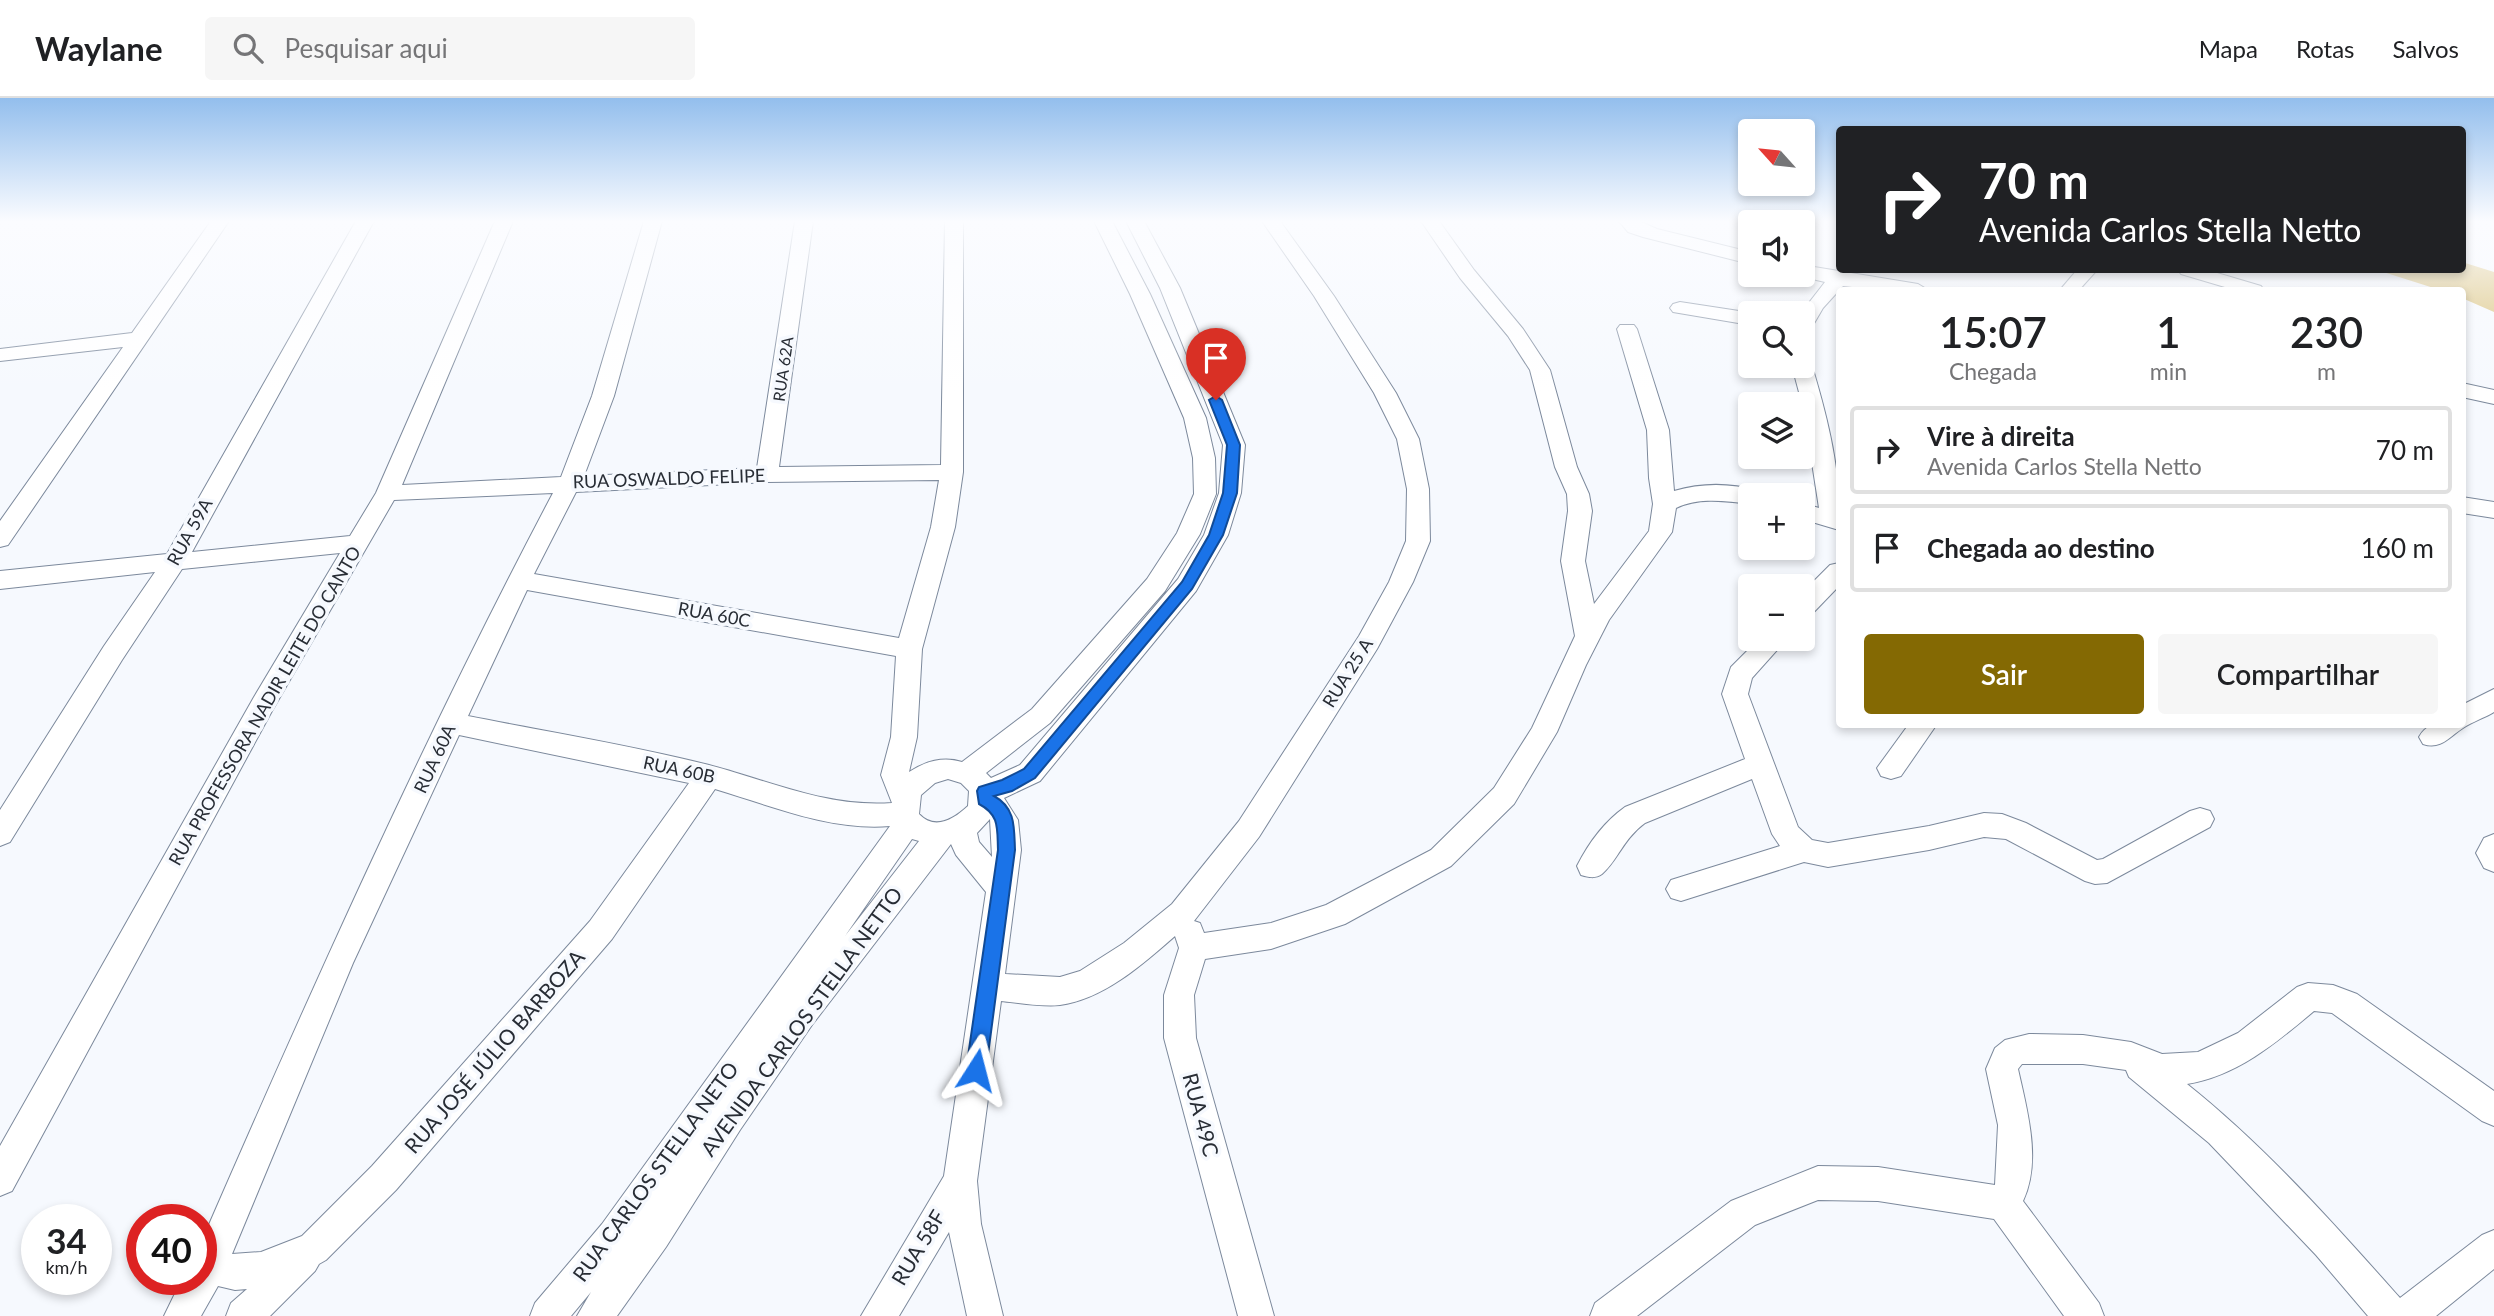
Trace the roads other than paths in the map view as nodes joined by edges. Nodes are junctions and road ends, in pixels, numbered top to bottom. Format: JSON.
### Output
{"nodes":[{"id":1,"x":180,"y":278,"type":"edge"},
{"id":2,"x":333,"y":278,"type":"edge"},
{"id":3,"x":480,"y":278,"type":"edge"},
{"id":4,"x":637,"y":278,"type":"edge"},
{"id":5,"x":796,"y":278,"type":"edge"},
{"id":6,"x":954,"y":278,"type":"edge"},
{"id":7,"x":1132,"y":278,"type":"edge"},
{"id":8,"x":1165,"y":278,"type":"edge"},
{"id":9,"x":1311,"y":278,"type":"edge"},
{"id":10,"x":1471,"y":278,"type":"edge"},
{"id":11,"x":1833,"y":278,"type":"edge"},
{"id":12,"x":2214,"y":278,"type":"edge"},
{"id":13,"x":1838,"y":279,"type":"junction"},
{"id":14,"x":1896,"y":287,"type":"edge"},
{"id":15,"x":2244,"y":287,"type":"edge"},
{"id":16,"x":1815,"y":306,"type":"edge"},
{"id":17,"x":1680,"y":308,"type":"dead end"},
{"id":18,"x":1738,"y":316,"type":"edge"},
{"id":19,"x":1627,"y":329,"type":"dead end"},
{"id":20,"x":136,"y":339,"type":"junction"},
{"id":21,"x":0,"y":355,"type":"edge"},
{"id":22,"x":1805,"y":378,"type":"edge"},
{"id":23,"x":2466,"y":391,"type":"edge"},
{"id":24,"x":2494,"y":397,"type":"edge"},
{"id":25,"x":952,"y":471,"type":"junction"},
{"id":26,"x":767,"y":475,"type":"junction"},
{"id":27,"x":570,"y":482,"type":"junction"},
{"id":28,"x":387,"y":493,"type":"junction"},
{"id":29,"x":1738,"y":495,"type":"edge"},
{"id":30,"x":1665,"y":504,"type":"junction"},
{"id":31,"x":2466,"y":506,"type":"edge"},
{"id":32,"x":2494,"y":510,"type":"edge"},
{"id":33,"x":1815,"y":515,"type":"edge"},
{"id":34,"x":1836,"y":521,"type":"edge"},
{"id":35,"x":0,"y":539,"type":"edge"},
{"id":36,"x":357,"y":543,"type":"junction"},
{"id":37,"x":174,"y":563,"type":"junction"},
{"id":38,"x":1836,"y":574,"type":"edge"},
{"id":39,"x":0,"y":580,"type":"edge"},
{"id":40,"x":519,"y":580,"type":"junction"},
{"id":41,"x":1815,"y":596,"type":"edge"},
{"id":42,"x":1588,"y":637,"type":"junction"},
{"id":43,"x":909,"y":649,"type":"junction"},
{"id":44,"x":1762,"y":651,"type":"edge"},
{"id":45,"x":2494,"y":699,"type":"edge"},
{"id":46,"x":2466,"y":716,"type":"edge"},
{"id":47,"x":452,"y":723,"type":"junction"},
{"id":48,"x":1921,"y":728,"type":"edge"},
{"id":49,"x":904,"y":737,"type":"junction"},
{"id":50,"x":1759,"y":765,"type":"junction"},
{"id":51,"x":1891,"y":768,"type":"dead end"},
{"id":52,"x":709,"y":776,"type":"junction"},
{"id":53,"x":972,"y":783,"type":"junction"},
{"id":54,"x":906,"y":811,"type":"junction"},
{"id":55,"x":2200,"y":819,"type":"dead end"},
{"id":56,"x":951,"y":831,"type":"junction"},
{"id":57,"x":0,"y":834,"type":"edge"},
{"id":58,"x":2494,"y":846,"type":"edge"},
{"id":59,"x":1804,"y":850,"type":"junction"},
{"id":60,"x":2494,"y":860,"type":"edge"},
{"id":61,"x":1591,"y":866,"type":"dead end"},
{"id":62,"x":1001,"y":888,"type":"junction"},
{"id":63,"x":1681,"y":889,"type":"dead end"},
{"id":64,"x":1182,"y":913,"type":"junction"},
{"id":65,"x":1194,"y":948,"type":"junction"},
{"id":66,"x":988,"y":988,"type":"junction"},
{"id":67,"x":2127,"y":1055,"type":"junction"},
{"id":68,"x":2494,"y":1110,"type":"edge"},
{"id":69,"x":0,"y":1179,"type":"edge"},
{"id":70,"x":960,"y":1181,"type":"junction"},
{"id":71,"x":2004,"y":1203,"type":"junction"},
{"id":72,"x":2494,"y":1247,"type":"edge"},
{"id":73,"x":314,"y":1248,"type":"junction"},
{"id":74,"x":222,"y":1269,"type":"junction"},
{"id":75,"x":181,"y":1316,"type":"edge"},
{"id":76,"x":244,"y":1316,"type":"edge"},
{"id":77,"x":548,"y":1316,"type":"edge"},
{"id":78,"x":595,"y":1316,"type":"edge"},
{"id":79,"x":879,"y":1316,"type":"edge"},
{"id":80,"x":985,"y":1316,"type":"edge"},
{"id":81,"x":1256,"y":1316,"type":"edge"},
{"id":82,"x":1608,"y":1316,"type":"edge"},
{"id":83,"x":2086,"y":1316,"type":"edge"},
{"id":84,"x":2392,"y":1316,"type":"edge"},
{"id":85,"x":2407,"y":1316,"type":"edge"}],
"edges":[{"from":1,"to":20,"type":"street"},
{"from":2,"to":37,"type":"street","name":"RUA 59A"},
{"from":3,"to":28,"type":"street","name":"RUA PROFESSORA NADIR LEITE DO CANTO"},
{"from":4,"to":27,"type":"street","name":"RUA 60A"},
{"from":5,"to":26,"type":"street","name":"RUA 62A"},
{"from":6,"to":25,"type":"street"},
{"from":7,"to":53,"type":"street"},
{"from":8,"to":53,"type":"street"},
{"from":9,"to":64,"type":"street","name":"RUA 25 A"},
{"from":10,"to":42,"type":"street"},
{"from":11,"to":13,"type":"street"},
{"from":12,"to":15,"type":"street"},
{"from":13,"to":14,"type":"street"},
{"from":13,"to":16,"type":"street"},
{"from":17,"to":18,"type":"street"},
{"from":19,"to":30,"type":"street"},
{"from":20,"to":21,"type":"street"},
{"from":20,"to":35,"type":"street"},
{"from":22,"to":34,"type":"street"},
{"from":23,"to":24,"type":"street"},
{"from":25,"to":26,"type":"street","name":"RUA OSWALDO FELIPE"},
{"from":25,"to":43,"type":"street"},
{"from":26,"to":27,"type":"street","name":"RUA OSWALDO FELIPE"},
{"from":27,"to":28,"type":"street","name":"RUA OSWALDO FELIPE"},
{"from":27,"to":40,"type":"street","name":"RUA 60A"},
{"from":28,"to":36,"type":"street","name":"RUA PROFESSORA NADIR LEITE DO CANTO"},
{"from":29,"to":30,"type":"street"},
{"from":30,"to":42,"type":"street"},
{"from":31,"to":32,"type":"street"},
{"from":33,"to":34,"type":"street"},
{"from":36,"to":37,"type":"street"},
{"from":36,"to":69,"type":"street","name":"RUA PROFESSORA NADIR LEITE DO CANTO"},
{"from":37,"to":39,"type":"street"},
{"from":37,"to":57,"type":"street","name":"RUA 59A"},
{"from":38,"to":41,"type":"street"},
{"from":40,"to":43,"type":"street","name":"RUA 60C"},
{"from":40,"to":47,"type":"street","name":"RUA 60A"},
{"from":42,"to":65,"type":"street"},
{"from":43,"to":49,"type":"street"},
{"from":44,"to":50,"type":"street"},
{"from":45,"to":46,"type":"street"},
{"from":47,"to":52,"type":"street","name":"RUA 60B"},
{"from":47,"to":74,"type":"street","name":"RUA 60A"},
{"from":48,"to":51,"type":"street"},
{"from":49,"to":53,"type":"street"},
{"from":49,"to":54,"type":"street"},
{"from":50,"to":59,"type":"street"},
{"from":50,"to":61,"type":"street"},
{"from":52,"to":54,"type":"street","name":"RUA 60B"},
{"from":52,"to":73,"type":"street","name":"RUA JOSÉ JÚLIO BARBOZA"},
{"from":53,"to":54,"type":"street"},
{"from":53,"to":56,"type":"street"},
{"from":53,"to":62,"type":"street"},
{"from":54,"to":56,"type":"street"},
{"from":54,"to":77,"type":"street","name":"RUA CARLOS STELLA NETO"},
{"from":55,"to":59,"type":"street"},
{"from":56,"to":62,"type":"street"},
{"from":56,"to":78,"type":"street","name":"AVENIDA CARLOS STELLA NETTO"},
{"from":58,"to":60,"type":"street"},
{"from":59,"to":63,"type":"street"},
{"from":62,"to":66,"type":"street"},
{"from":64,"to":65,"type":"street"},
{"from":64,"to":66,"type":"street","name":"RUA 25 A"},
{"from":65,"to":81,"type":"street","name":"RUA 49C"},
{"from":66,"to":70,"type":"street"},
{"from":67,"to":68,"type":"street"},
{"from":67,"to":71,"type":"street"},
{"from":67,"to":84,"type":"street"},
{"from":70,"to":79,"type":"street","name":"RUA 58F"},
{"from":70,"to":80,"type":"street"},
{"from":71,"to":82,"type":"street"},
{"from":71,"to":83,"type":"street"},
{"from":72,"to":85,"type":"street"},
{"from":73,"to":74,"type":"street","name":"RUA JOSÉ JÚLIO BARBOZA"},
{"from":73,"to":76,"type":"street"},
{"from":74,"to":75,"type":"street","name":"RUA 60A"}]}
